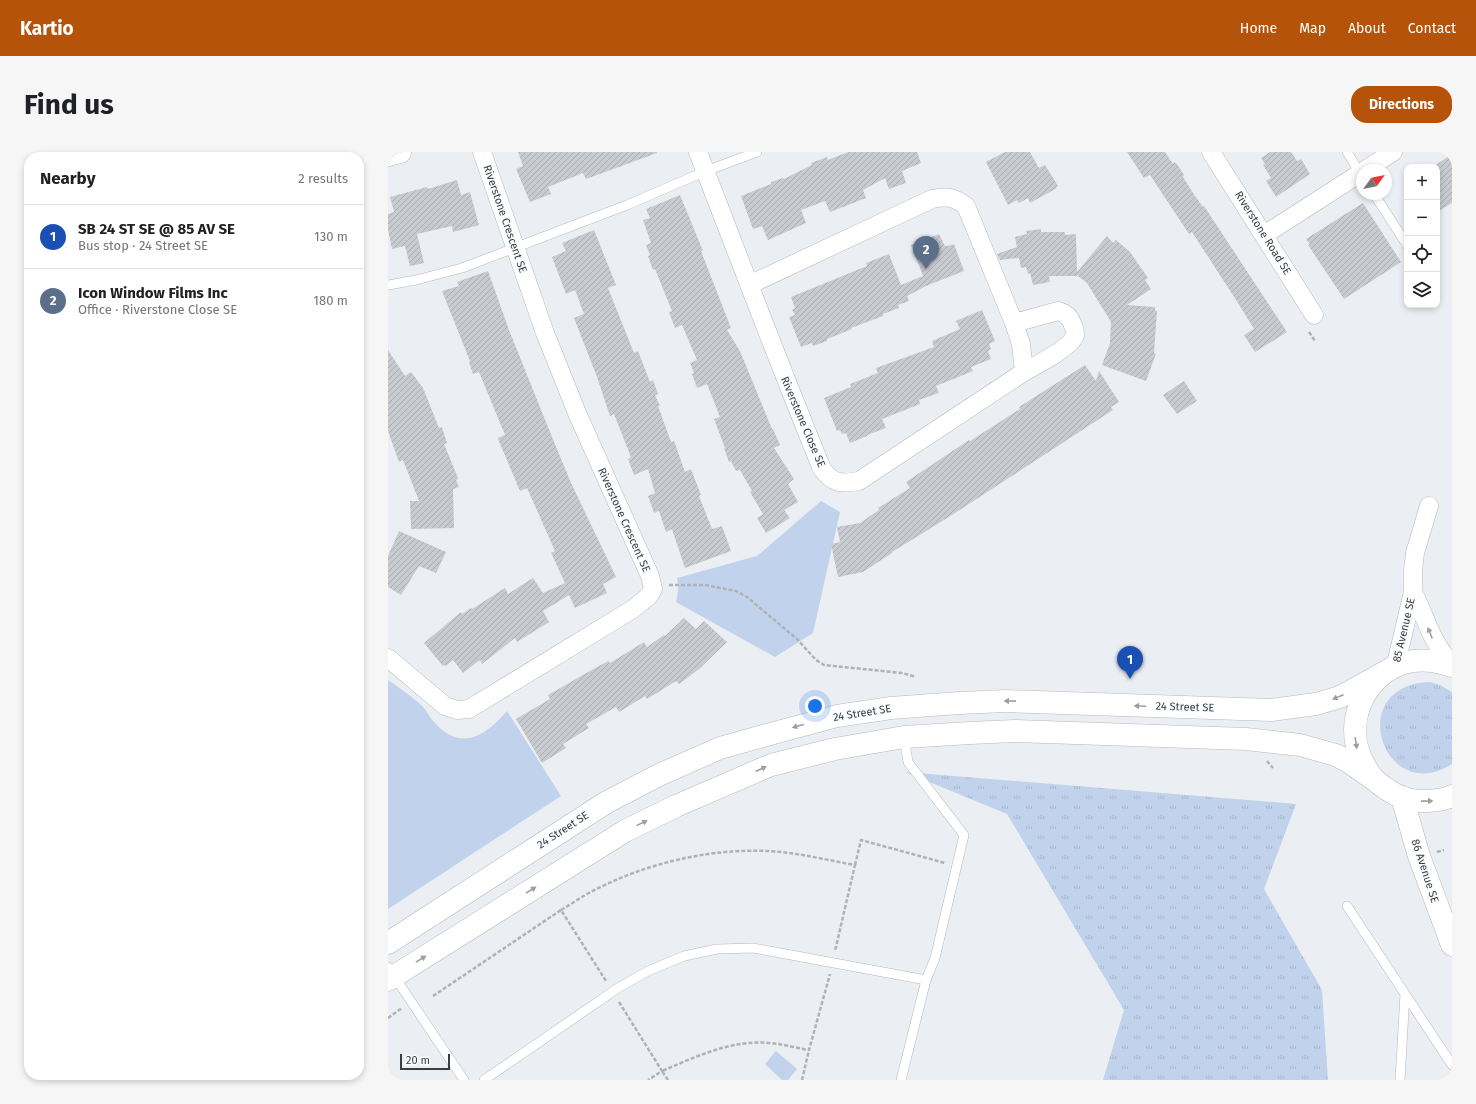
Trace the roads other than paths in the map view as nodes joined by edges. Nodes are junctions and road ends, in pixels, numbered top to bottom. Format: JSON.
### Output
{"nodes":[{"id":1,"x":400,"y":152,"type":"edge"},
{"id":2,"x":482,"y":152,"type":"edge"},
{"id":3,"x":698,"y":152,"type":"edge"},
{"id":4,"x":756,"y":152,"type":"edge"},
{"id":5,"x":1211,"y":152,"type":"edge"},
{"id":6,"x":1346,"y":152,"type":"edge"},
{"id":7,"x":1393,"y":152,"type":"edge"},
{"id":8,"x":388,"y":155,"type":"edge"},
{"id":9,"x":1375,"y":164,"type":"edge"},
{"id":10,"x":1356,"y":165,"type":"edge"},
{"id":11,"x":706,"y":171,"type":"junction"},
{"id":12,"x":1356,"y":177,"type":"edge"},
{"id":13,"x":1378,"y":200,"type":"edge"},
{"id":14,"x":1264,"y":235,"type":"junction"},
{"id":15,"x":1404,"y":240,"type":"edge"},
{"id":16,"x":515,"y":247,"type":"junction"},
{"id":17,"x":388,"y":285,"type":"edge"},
{"id":18,"x":749,"y":285,"type":"junction"},
{"id":19,"x":1311,"y":322,"type":"road end"},
{"id":20,"x":1014,"y":323,"type":"junction"},
{"id":21,"x":1024,"y":372,"type":"junction"},
{"id":22,"x":1429,"y":506,"type":"dead end"},
{"id":23,"x":1413,"y":592,"type":"junction"},
{"id":24,"x":388,"y":658,"type":"edge"},
{"id":25,"x":1452,"y":665,"type":"edge"},
{"id":26,"x":1390,"y":670,"type":"junction"},
{"id":27,"x":904,"y":737,"type":"junction"},
{"id":28,"x":1376,"y":781,"type":"junction"},
{"id":29,"x":1452,"y":796,"type":"edge"},
{"id":30,"x":1402,"y":797,"type":"junction"},
{"id":31,"x":1347,"y":906,"type":"dead end"},
{"id":32,"x":388,"y":943,"type":"edge"},
{"id":33,"x":1452,"y":945,"type":"edge"},
{"id":34,"x":390,"y":974,"type":"edge"},
{"id":35,"x":926,"y":980,"type":"junction"},
{"id":36,"x":1405,"y":994,"type":"junction"},
{"id":37,"x":1452,"y":1065,"type":"edge"},
{"id":38,"x":464,"y":1080,"type":"edge"},
{"id":39,"x":484,"y":1080,"type":"edge"},
{"id":40,"x":901,"y":1080,"type":"edge"},
{"id":41,"x":1400,"y":1080,"type":"edge"}],
"edges":[{"from":1,"to":8,"type":"main road"},
{"from":2,"to":16,"type":"street","name":"Riverstone Crescent SE"},
{"from":3,"to":11,"type":"street","name":"Riverstone Close SE"},
{"from":4,"to":11,"type":"lane"},
{"from":5,"to":14,"type":"street","name":"Riverstone Road SE"},
{"from":6,"to":10,"type":"lane"},
{"from":7,"to":9,"type":"street"},
{"from":11,"to":16,"type":"lane"},
{"from":11,"to":18,"type":"street","name":"Riverstone Close SE"},
{"from":12,"to":14,"type":"street"},
{"from":13,"to":15,"type":"lane"},
{"from":14,"to":19,"type":"street","name":"Riverstone Road SE"},
{"from":16,"to":17,"type":"lane"},
{"from":16,"to":24,"type":"street","name":"Riverstone Crescent SE"},
{"from":18,"to":20,"type":"street"},
{"from":18,"to":21,"type":"street","name":"Riverstone Close SE"},
{"from":20,"to":21,"type":"street"},
{"from":20,"to":21,"type":"street","name":"Riverstone Close SE"},
{"from":22,"to":23,"type":"street","name":"85 Avenue SE"},
{"from":25,"to":23,"type":"street","name":"85 Avenue SE","one_way":true},
{"from":23,"to":26,"type":"street","name":"85 Avenue SE"},
{"from":25,"to":26,"type":"main road","name":"24 Street SE"},
{"from":26,"to":28,"type":"main road","one_way":true},
{"from":26,"to":32,"type":"main road","name":"24 Street SE","one_way":true},
{"from":27,"to":28,"type":"main road"},
{"from":34,"to":27,"type":"main road","one_way":true},
{"from":27,"to":35,"type":"lane"},
{"from":28,"to":30,"type":"main road"},
{"from":30,"to":29,"type":"main road","one_way":true},
{"from":30,"to":33,"type":"main road","name":"86 Avenue SE"},
{"from":31,"to":36,"type":"lane"},
{"from":34,"to":38,"type":"lane"},
{"from":35,"to":39,"type":"lane"},
{"from":35,"to":40,"type":"lane"},
{"from":36,"to":37,"type":"lane"},
{"from":36,"to":41,"type":"lane"}]}
